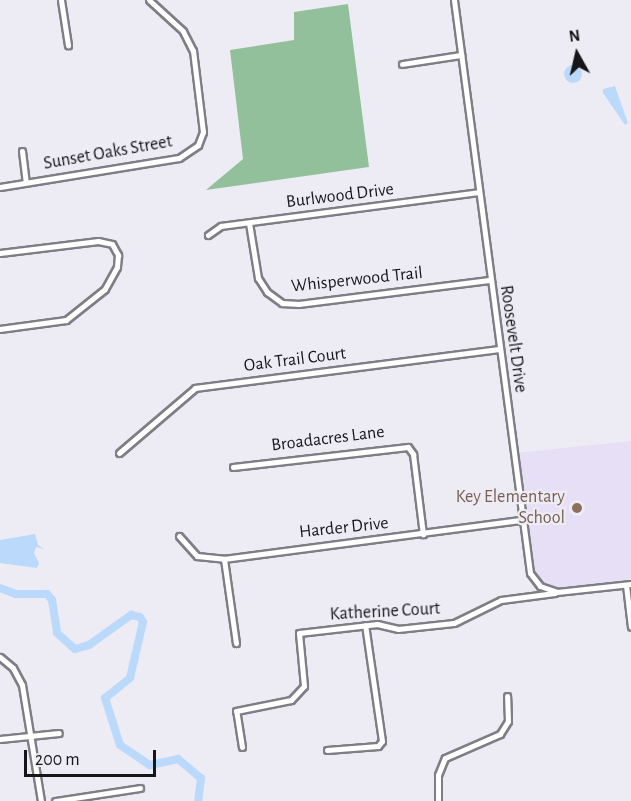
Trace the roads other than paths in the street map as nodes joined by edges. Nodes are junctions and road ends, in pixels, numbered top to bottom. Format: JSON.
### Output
{"nodes":[{"id":1,"x":61,"y":0,"type":"edge"},
{"id":2,"x":149,"y":0,"type":"edge"},
{"id":3,"x":454,"y":0,"type":"edge"},
{"id":4,"x":68,"y":45,"type":"dead end"},
{"id":5,"x":461,"y":55,"type":"junction"},
{"id":6,"x":402,"y":64,"type":"dead end"},
{"id":7,"x":22,"y":151,"type":"dead end"},
{"id":8,"x":26,"y":182,"type":"junction"},
{"id":9,"x":0,"y":187,"type":"edge"},
{"id":10,"x":478,"y":192,"type":"junction"},
{"id":11,"x":249,"y":223,"type":"junction"},
{"id":12,"x":208,"y":235,"type":"dead end"},
{"id":13,"x":0,"y":253,"type":"edge"},
{"id":14,"x":490,"y":280,"type":"junction"},
{"id":15,"x":0,"y":329,"type":"edge"},
{"id":16,"x":499,"y":349,"type":"junction"},
{"id":17,"x":120,"y":453,"type":"dead end"},
{"id":18,"x":233,"y":466,"type":"dead end"},
{"id":19,"x":521,"y":520,"type":"junction"},
{"id":20,"x":423,"y":534,"type":"junction"},
{"id":21,"x":179,"y":536,"type":"dead end"},
{"id":22,"x":224,"y":559,"type":"junction"},
{"id":23,"x":628,"y":584,"type":"edge"},
{"id":24,"x":540,"y":586,"type":"junction"},
{"id":25,"x":557,"y":592,"type":"junction"},
{"id":26,"x":525,"y":597,"type":"junction"},
{"id":27,"x":365,"y":625,"type":"junction"},
{"id":28,"x":631,"y":627,"type":"edge"},
{"id":29,"x":236,"y":643,"type":"dead end"},
{"id":30,"x":0,"y":657,"type":"edge"},
{"id":31,"x":507,"y":696,"type":"dead end"},
{"id":32,"x":59,"y":733,"type":"dead end"},
{"id":33,"x":31,"y":735,"type":"junction"},
{"id":34,"x":0,"y":739,"type":"edge"},
{"id":35,"x":242,"y":747,"type":"dead end"},
{"id":36,"x":327,"y":750,"type":"dead end"},
{"id":37,"x":140,"y":788,"type":"dead end"},
{"id":38,"x":41,"y":801,"type":"edge"},
{"id":39,"x":55,"y":801,"type":"edge"},
{"id":40,"x":438,"y":801,"type":"edge"}],
"edges":[{"from":1,"to":4,"type":"street"},
{"from":2,"to":8,"type":"street","name":"Sunset Oaks Street"},
{"from":3,"to":5,"type":"street","name":"Roosevelt Drive"},
{"from":5,"to":6,"type":"street"},
{"from":5,"to":10,"type":"street","name":"Roosevelt Drive"},
{"from":7,"to":8,"type":"street"},
{"from":8,"to":9,"type":"street","name":"Sunset Oaks Street"},
{"from":10,"to":11,"type":"street","name":"Burlwood Drive"},
{"from":10,"to":14,"type":"street","name":"Roosevelt Drive"},
{"from":11,"to":12,"type":"street","name":"Burlwood Drive"},
{"from":11,"to":14,"type":"street","name":"Whisperwood Trail"},
{"from":13,"to":15,"type":"street"},
{"from":14,"to":16,"type":"street","name":"Roosevelt Drive"},
{"from":16,"to":17,"type":"street","name":"Oak Trail Court"},
{"from":16,"to":19,"type":"street","name":"Roosevelt Drive"},
{"from":18,"to":20,"type":"street","name":"Broadacres Lane"},
{"from":19,"to":20,"type":"street","name":"Harder Drive"},
{"from":19,"to":24,"type":"street","name":"Roosevelt Drive"},
{"from":20,"to":22,"type":"street","name":"Harder Drive"},
{"from":21,"to":22,"type":"street","name":"Harder Drive"},
{"from":22,"to":29,"type":"street"},
{"from":23,"to":25,"type":"street"},
{"from":23,"to":28,"type":"street"},
{"from":24,"to":25,"type":"street"},
{"from":24,"to":26,"type":"street","name":"Katherine Court"},
{"from":25,"to":26,"type":"street","name":"Katherine Court"},
{"from":26,"to":27,"type":"street","name":"Katherine Court"},
{"from":27,"to":35,"type":"street","name":"Katherine Court"},
{"from":27,"to":36,"type":"street"},
{"from":30,"to":33,"type":"street"},
{"from":31,"to":40,"type":"street"},
{"from":32,"to":33,"type":"street"},
{"from":33,"to":34,"type":"street"},
{"from":33,"to":38,"type":"street"},
{"from":37,"to":39,"type":"street"}]}
